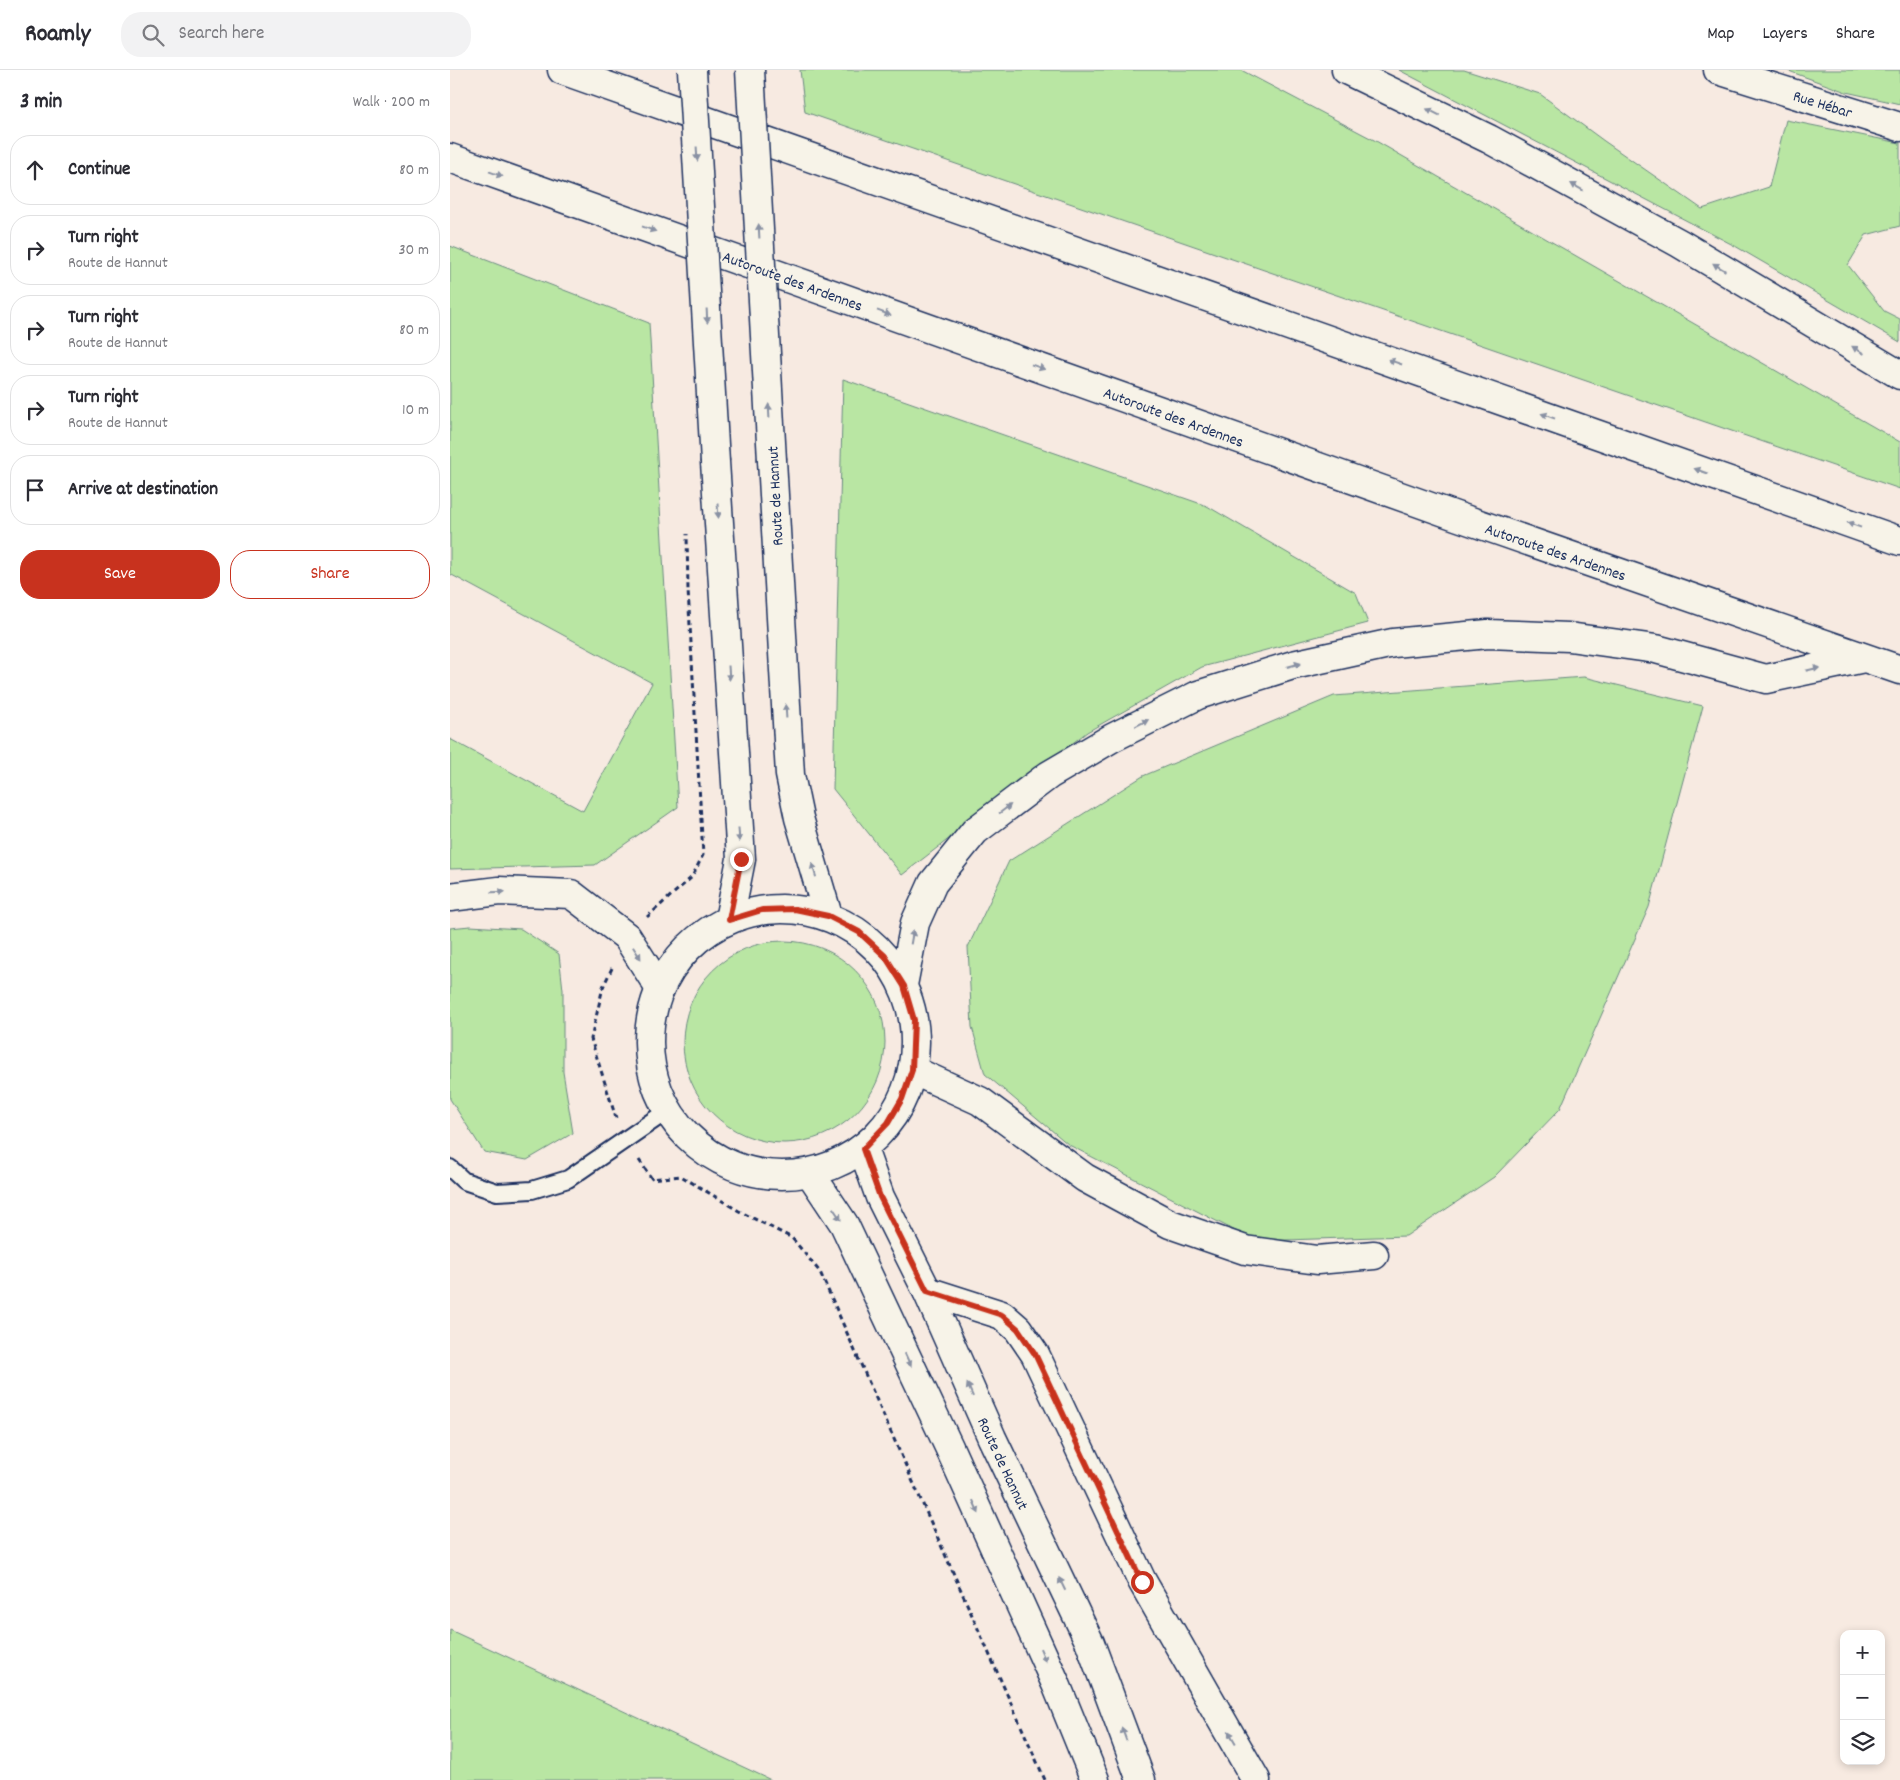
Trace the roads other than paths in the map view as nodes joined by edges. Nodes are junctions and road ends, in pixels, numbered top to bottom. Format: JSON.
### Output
{"nodes":[{"id":1,"x":562,"y":70,"type":"edge"},
{"id":2,"x":692,"y":70,"type":"edge"},
{"id":3,"x":750,"y":70,"type":"edge"},
{"id":4,"x":1346,"y":70,"type":"edge"},
{"id":5,"x":1718,"y":70,"type":"edge"},
{"id":6,"x":1900,"y":128,"type":"edge"},
{"id":7,"x":450,"y":158,"type":"edge"},
{"id":8,"x":1900,"y":376,"type":"edge"},
{"id":9,"x":1900,"y":541,"type":"edge"},
{"id":10,"x":1864,"y":658,"type":"junction"},
{"id":11,"x":1900,"y":670,"type":"edge"},
{"id":12,"x":450,"y":896,"type":"edge"},
{"id":13,"x":828,"y":916,"type":"junction"},
{"id":14,"x":729,"y":920,"type":"junction"},
{"id":15,"x":904,"y":986,"type":"junction"},
{"id":16,"x":660,"y":988,"type":"junction"},
{"id":17,"x":912,"y":1070,"type":"junction"},
{"id":18,"x":667,"y":1111,"type":"junction"},
{"id":19,"x":863,"y":1149,"type":"junction"},
{"id":20,"x":450,"y":1168,"type":"edge"},
{"id":21,"x":810,"y":1173,"type":"junction"},
{"id":22,"x":1374,"y":1255,"type":"dead end"},
{"id":23,"x":927,"y":1291,"type":"junction"},
{"id":24,"x":1095,"y":1780,"type":"edge"},
{"id":25,"x":1141,"y":1780,"type":"edge"},
{"id":26,"x":1256,"y":1780,"type":"edge"}],
"edges":[{"from":9,"to":1,"type":"main road","one_way":true},
{"from":2,"to":14,"type":"main road","one_way":true,"bridge":true},
{"from":13,"to":3,"type":"main road","name":"Route de Hannut","one_way":true,"bridge":true},
{"from":8,"to":4,"type":"main road","one_way":true},
{"from":5,"to":6,"type":"main road","name":"Rue Hébar"},
{"from":7,"to":10,"type":"main road","name":"Autoroute des Ardennes","one_way":true},
{"from":10,"to":11,"type":"main road","name":"Autoroute des Ardennes"},
{"from":15,"to":10,"type":"main road","one_way":true},
{"from":12,"to":16,"type":"main road","one_way":true},
{"from":13,"to":14,"type":"main road"},
{"from":13,"to":15,"type":"main road"},
{"from":14,"to":16,"type":"main road"},
{"from":15,"to":17,"type":"main road"},
{"from":16,"to":18,"type":"main road"},
{"from":17,"to":19,"type":"main road"},
{"from":17,"to":22,"type":"main road"},
{"from":18,"to":20,"type":"lane"},
{"from":18,"to":21,"type":"main road"},
{"from":19,"to":21,"type":"main road"},
{"from":19,"to":23,"type":"main road","name":"Route de Hannut"},
{"from":21,"to":24,"type":"main road","one_way":true},
{"from":25,"to":23,"type":"main road","name":"Route de Hannut","one_way":true},
{"from":26,"to":23,"type":"main road","one_way":true}]}
